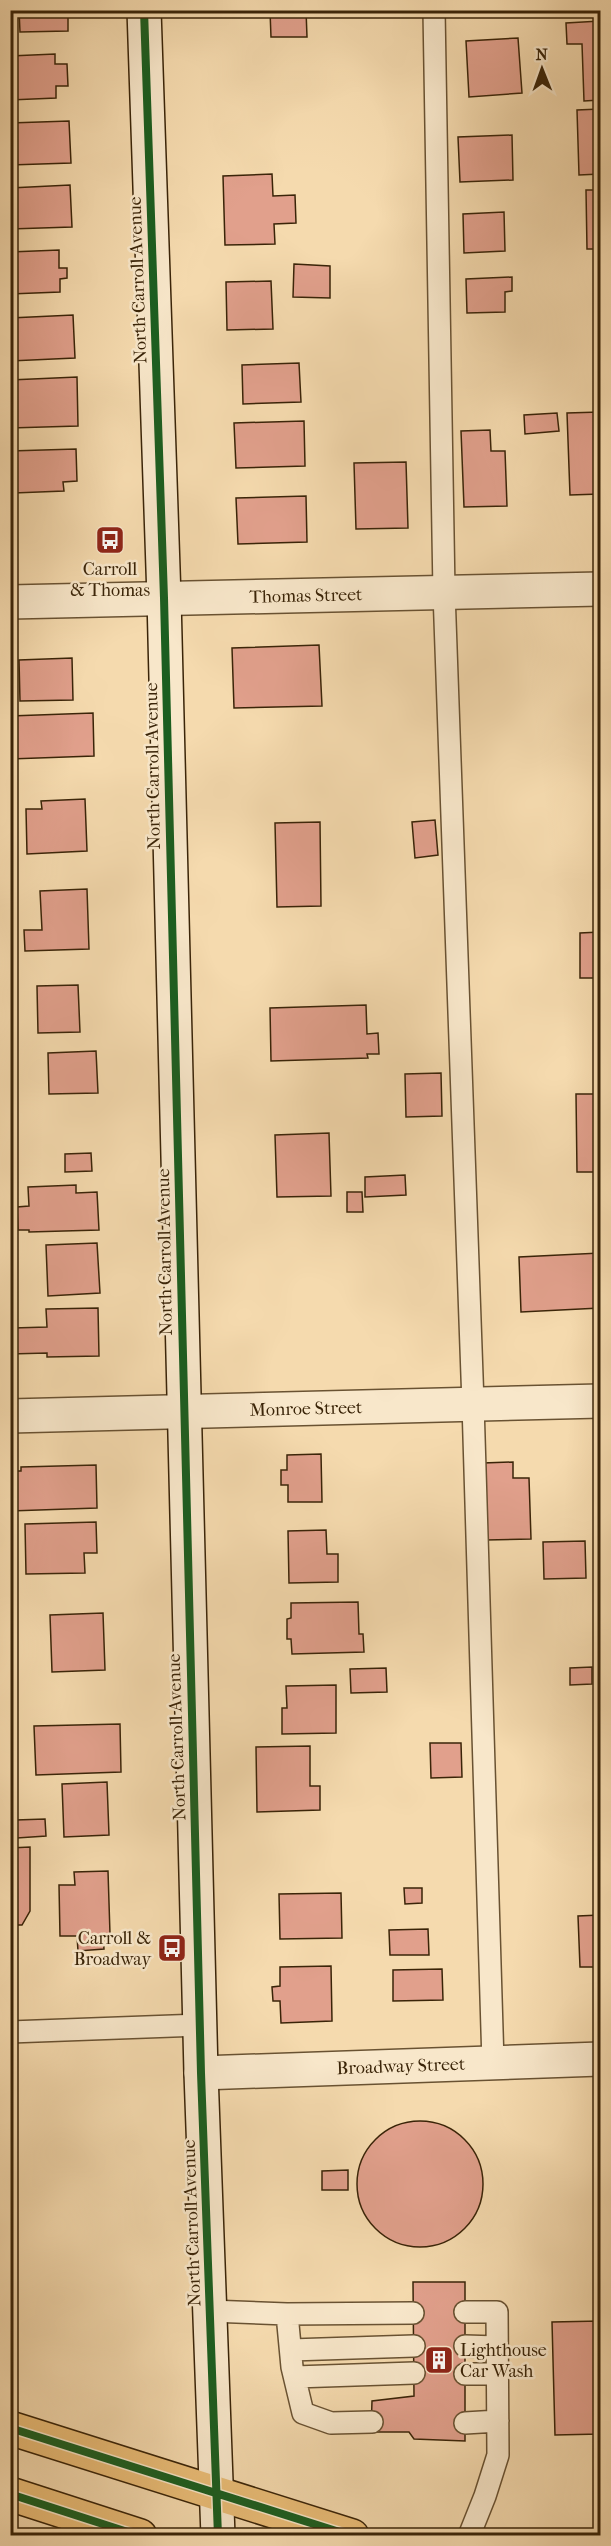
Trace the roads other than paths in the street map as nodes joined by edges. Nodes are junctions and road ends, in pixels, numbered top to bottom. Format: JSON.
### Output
{"nodes":[{"id":1,"x":144,"y":10,"type":"edge"},
{"id":2,"x":434,"y":10,"type":"edge"},
{"id":3,"x":600,"y":589,"type":"edge"},
{"id":4,"x":444,"y":592,"type":"junction"},
{"id":5,"x":164,"y":598,"type":"junction"},
{"id":6,"x":10,"y":602,"type":"edge"},
{"id":7,"x":600,"y":1401,"type":"edge"},
{"id":8,"x":473,"y":1404,"type":"junction"},
{"id":9,"x":184,"y":1411,"type":"junction"},
{"id":10,"x":10,"y":1416,"type":"edge"},
{"id":11,"x":200,"y":2025,"type":"junction"},
{"id":12,"x":10,"y":2032,"type":"edge"},
{"id":13,"x":600,"y":2059,"type":"edge"},
{"id":14,"x":493,"y":2063,"type":"junction"},
{"id":15,"x":201,"y":2073,"type":"junction"},
{"id":16,"x":210,"y":2311,"type":"junction"},
{"id":17,"x":465,"y":2312,"type":"dead end"},
{"id":18,"x":413,"y":2313,"type":"dead end"},
{"id":19,"x":287,"y":2314,"type":"junction"},
{"id":20,"x":414,"y":2346,"type":"dead end"},
{"id":21,"x":465,"y":2346,"type":"dead end"},
{"id":22,"x":497,"y":2347,"type":"junction"},
{"id":23,"x":291,"y":2350,"type":"junction"},
{"id":24,"x":414,"y":2373,"type":"dead end"},
{"id":25,"x":465,"y":2374,"type":"dead end"},
{"id":26,"x":497,"y":2374,"type":"junction"},
{"id":27,"x":295,"y":2377,"type":"junction"},
{"id":28,"x":498,"y":2421,"type":"junction"},
{"id":29,"x":372,"y":2422,"type":"dead end"},
{"id":30,"x":465,"y":2423,"type":"dead end"},
{"id":31,"x":10,"y":2428,"type":"edge"},
{"id":32,"x":217,"y":2492,"type":"junction"},
{"id":33,"x":11,"y":2497,"type":"edge"},
{"id":34,"x":140,"y":2535,"type":"edge"},
{"id":35,"x":218,"y":2535,"type":"edge"},
{"id":36,"x":352,"y":2535,"type":"edge"},
{"id":37,"x":469,"y":2535,"type":"edge"}],
"edges":[{"from":1,"to":5,"type":"street","name":"North Carroll Avenue"},
{"from":2,"to":4,"type":"lane"},
{"from":3,"to":4,"type":"street","name":"Thomas Street"},
{"from":4,"to":5,"type":"street","name":"Thomas Street"},
{"from":4,"to":8,"type":"lane"},
{"from":5,"to":6,"type":"street","name":"Thomas Street"},
{"from":5,"to":9,"type":"street","name":"North Carroll Avenue"},
{"from":7,"to":8,"type":"street","name":"Monroe Street"},
{"from":8,"to":9,"type":"street","name":"Monroe Street"},
{"from":8,"to":14,"type":"lane"},
{"from":9,"to":10,"type":"street","name":"Monroe Street"},
{"from":9,"to":11,"type":"street","name":"North Carroll Avenue"},
{"from":11,"to":12,"type":"lane"},
{"from":11,"to":15,"type":"street","name":"North Carroll Avenue"},
{"from":13,"to":14,"type":"street","name":"Broadway Street"},
{"from":14,"to":15,"type":"street","name":"Broadway Street"},
{"from":15,"to":16,"type":"street","name":"North Carroll Avenue"},
{"from":16,"to":19,"type":"lane"},
{"from":16,"to":32,"type":"street","name":"North Carroll Avenue"},
{"from":17,"to":22,"type":"lane"},
{"from":18,"to":19,"type":"lane"},
{"from":19,"to":23,"type":"lane"},
{"from":20,"to":23,"type":"lane"},
{"from":21,"to":22,"type":"lane"},
{"from":22,"to":26,"type":"lane"},
{"from":23,"to":27,"type":"lane"},
{"from":24,"to":27,"type":"lane"},
{"from":25,"to":26,"type":"lane"},
{"from":26,"to":28,"type":"lane"},
{"from":27,"to":29,"type":"lane"},
{"from":28,"to":30,"type":"lane"},
{"from":28,"to":37,"type":"lane"},
{"from":31,"to":32,"type":"main road"},
{"from":32,"to":35,"type":"street","name":"North Carroll Avenue"},
{"from":32,"to":36,"type":"main road"},
{"from":33,"to":34,"type":"main road"}]}
